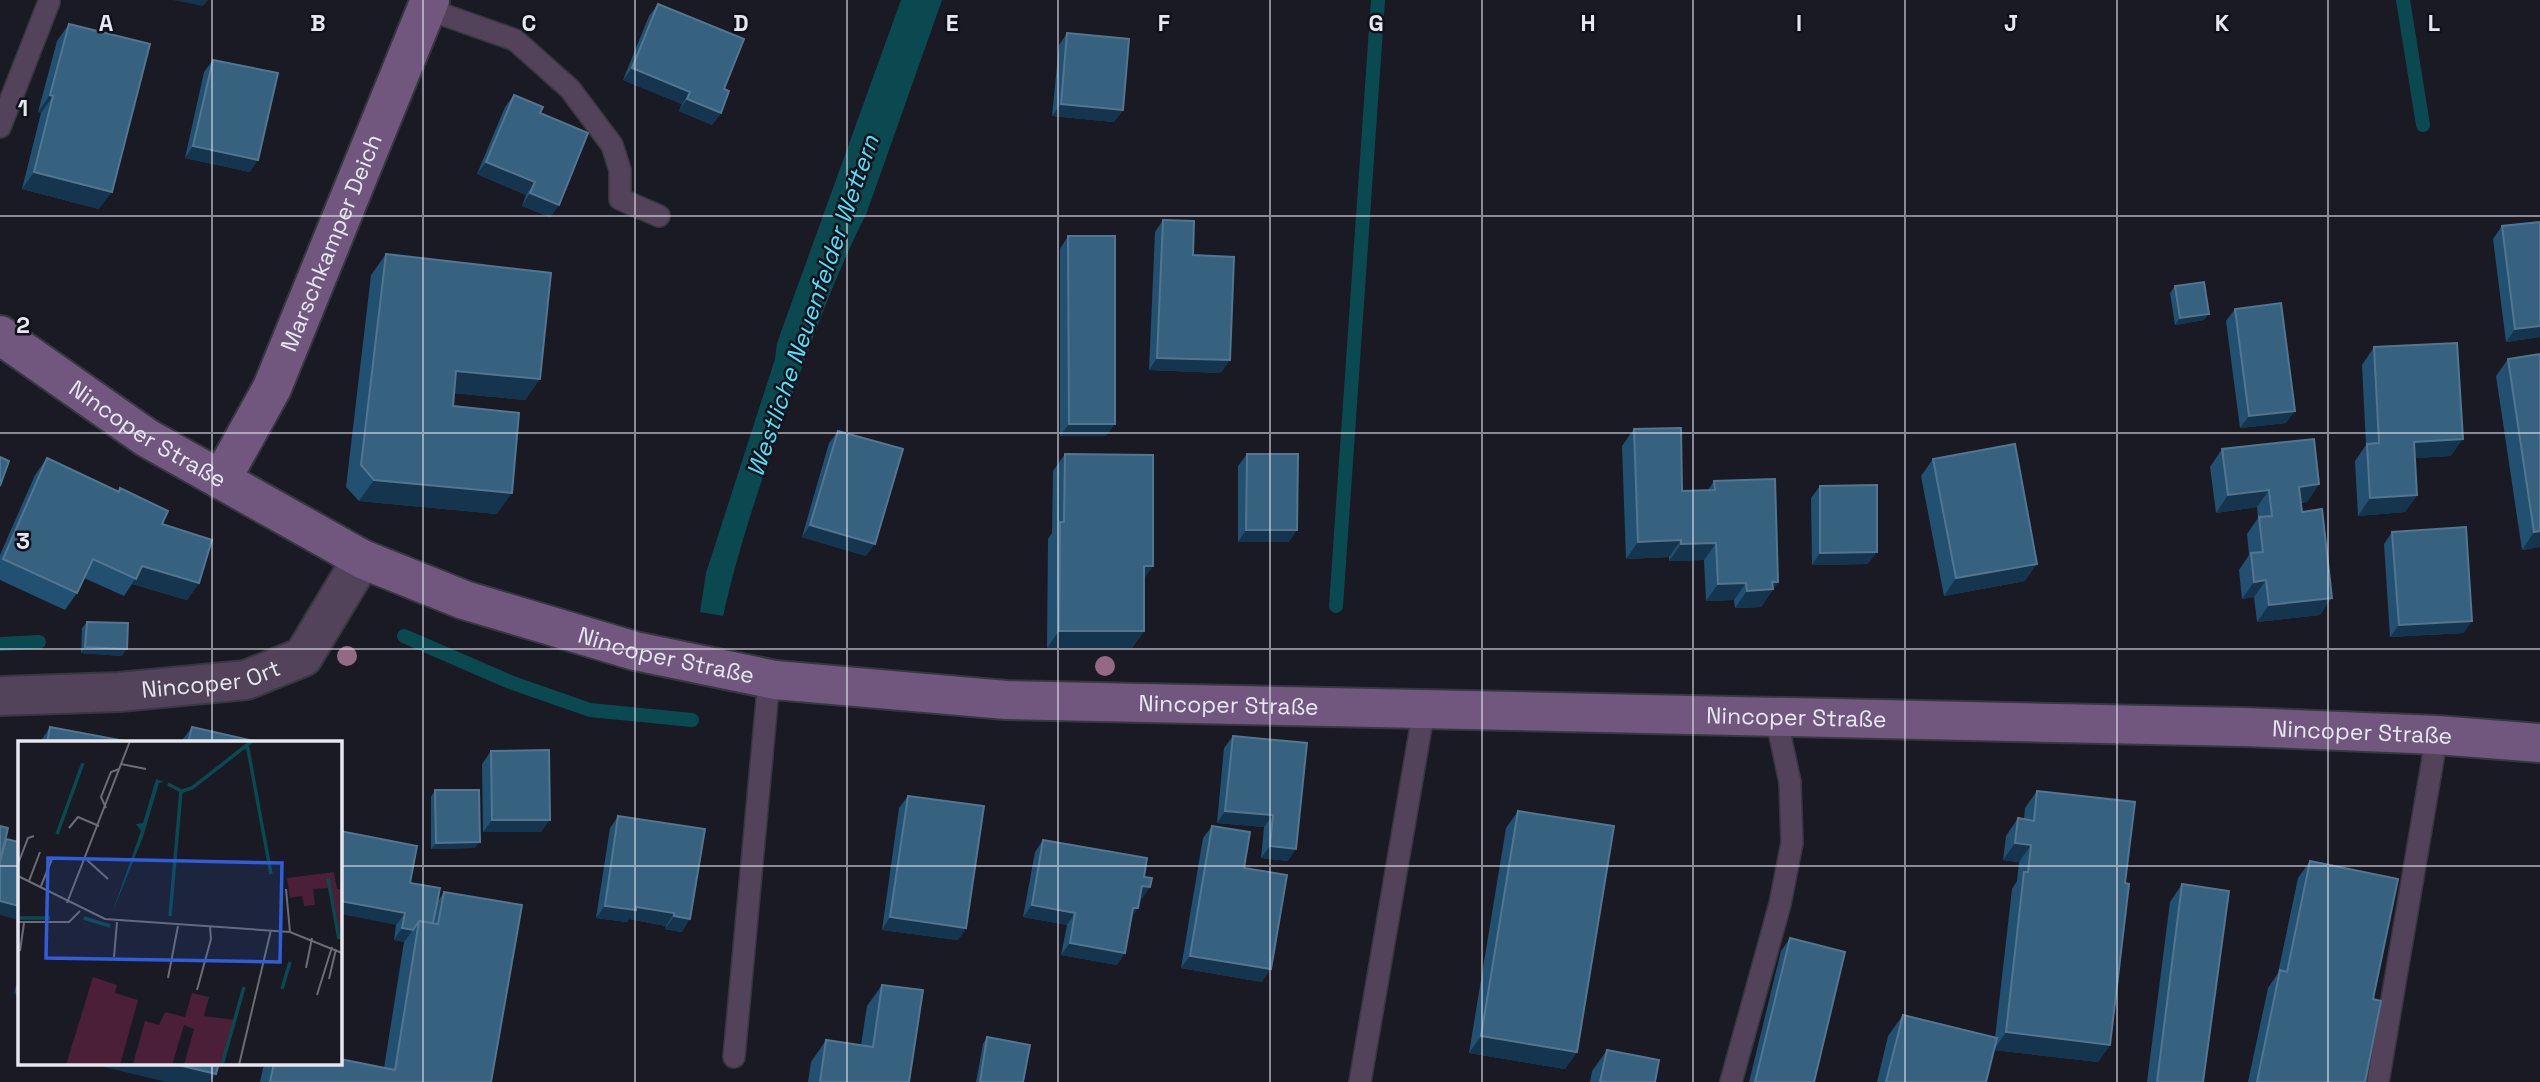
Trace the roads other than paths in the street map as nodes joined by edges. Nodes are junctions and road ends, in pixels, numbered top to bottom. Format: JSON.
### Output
{"nodes":[{"id":1,"x":49,"y":2,"type":"edge"},
{"id":2,"x":428,"y":4,"type":"edge"},
{"id":3,"x":0,"y":127,"type":"edge"},
{"id":4,"x":659,"y":216,"type":"dead end"},
{"id":5,"x":0,"y":335,"type":"edge"},
{"id":6,"x":221,"y":480,"type":"junction"},
{"id":7,"x":362,"y":559,"type":"junction"},
{"id":8,"x":769,"y":679,"type":"junction"},
{"id":9,"x":0,"y":696,"type":"edge"},
{"id":10,"x":1424,"y":709,"type":"junction"},
{"id":11,"x":1776,"y":717,"type":"junction"},
{"id":12,"x":2437,"y":735,"type":"junction"},
{"id":13,"x":2540,"y":743,"type":"edge"},
{"id":14,"x":734,"y":1057,"type":"dead end"},
{"id":15,"x":1360,"y":1082,"type":"edge"},
{"id":16,"x":1731,"y":1082,"type":"edge"},
{"id":17,"x":2378,"y":1082,"type":"edge"}],
"edges":[{"from":1,"to":3,"type":"lane"},
{"from":2,"to":4,"type":"lane"},
{"from":2,"to":6,"type":"main road","name":"Marschkamper Deich"},
{"from":5,"to":6,"type":"main road","name":"Nincoper Straße"},
{"from":6,"to":7,"type":"main road","name":"Nincoper Straße"},
{"from":7,"to":8,"type":"main road","name":"Nincoper Straße"},
{"from":7,"to":9,"type":"street","name":"Nincoper Ort"},
{"from":8,"to":10,"type":"main road","name":"Nincoper Straße"},
{"from":8,"to":14,"type":"lane"},
{"from":10,"to":11,"type":"main road","name":"Nincoper Straße"},
{"from":10,"to":15,"type":"lane"},
{"from":11,"to":12,"type":"main road","name":"Nincoper Straße"},
{"from":11,"to":16,"type":"lane"},
{"from":12,"to":13,"type":"main road","name":"Nincoper Straße"},
{"from":12,"to":17,"type":"lane"}]}
